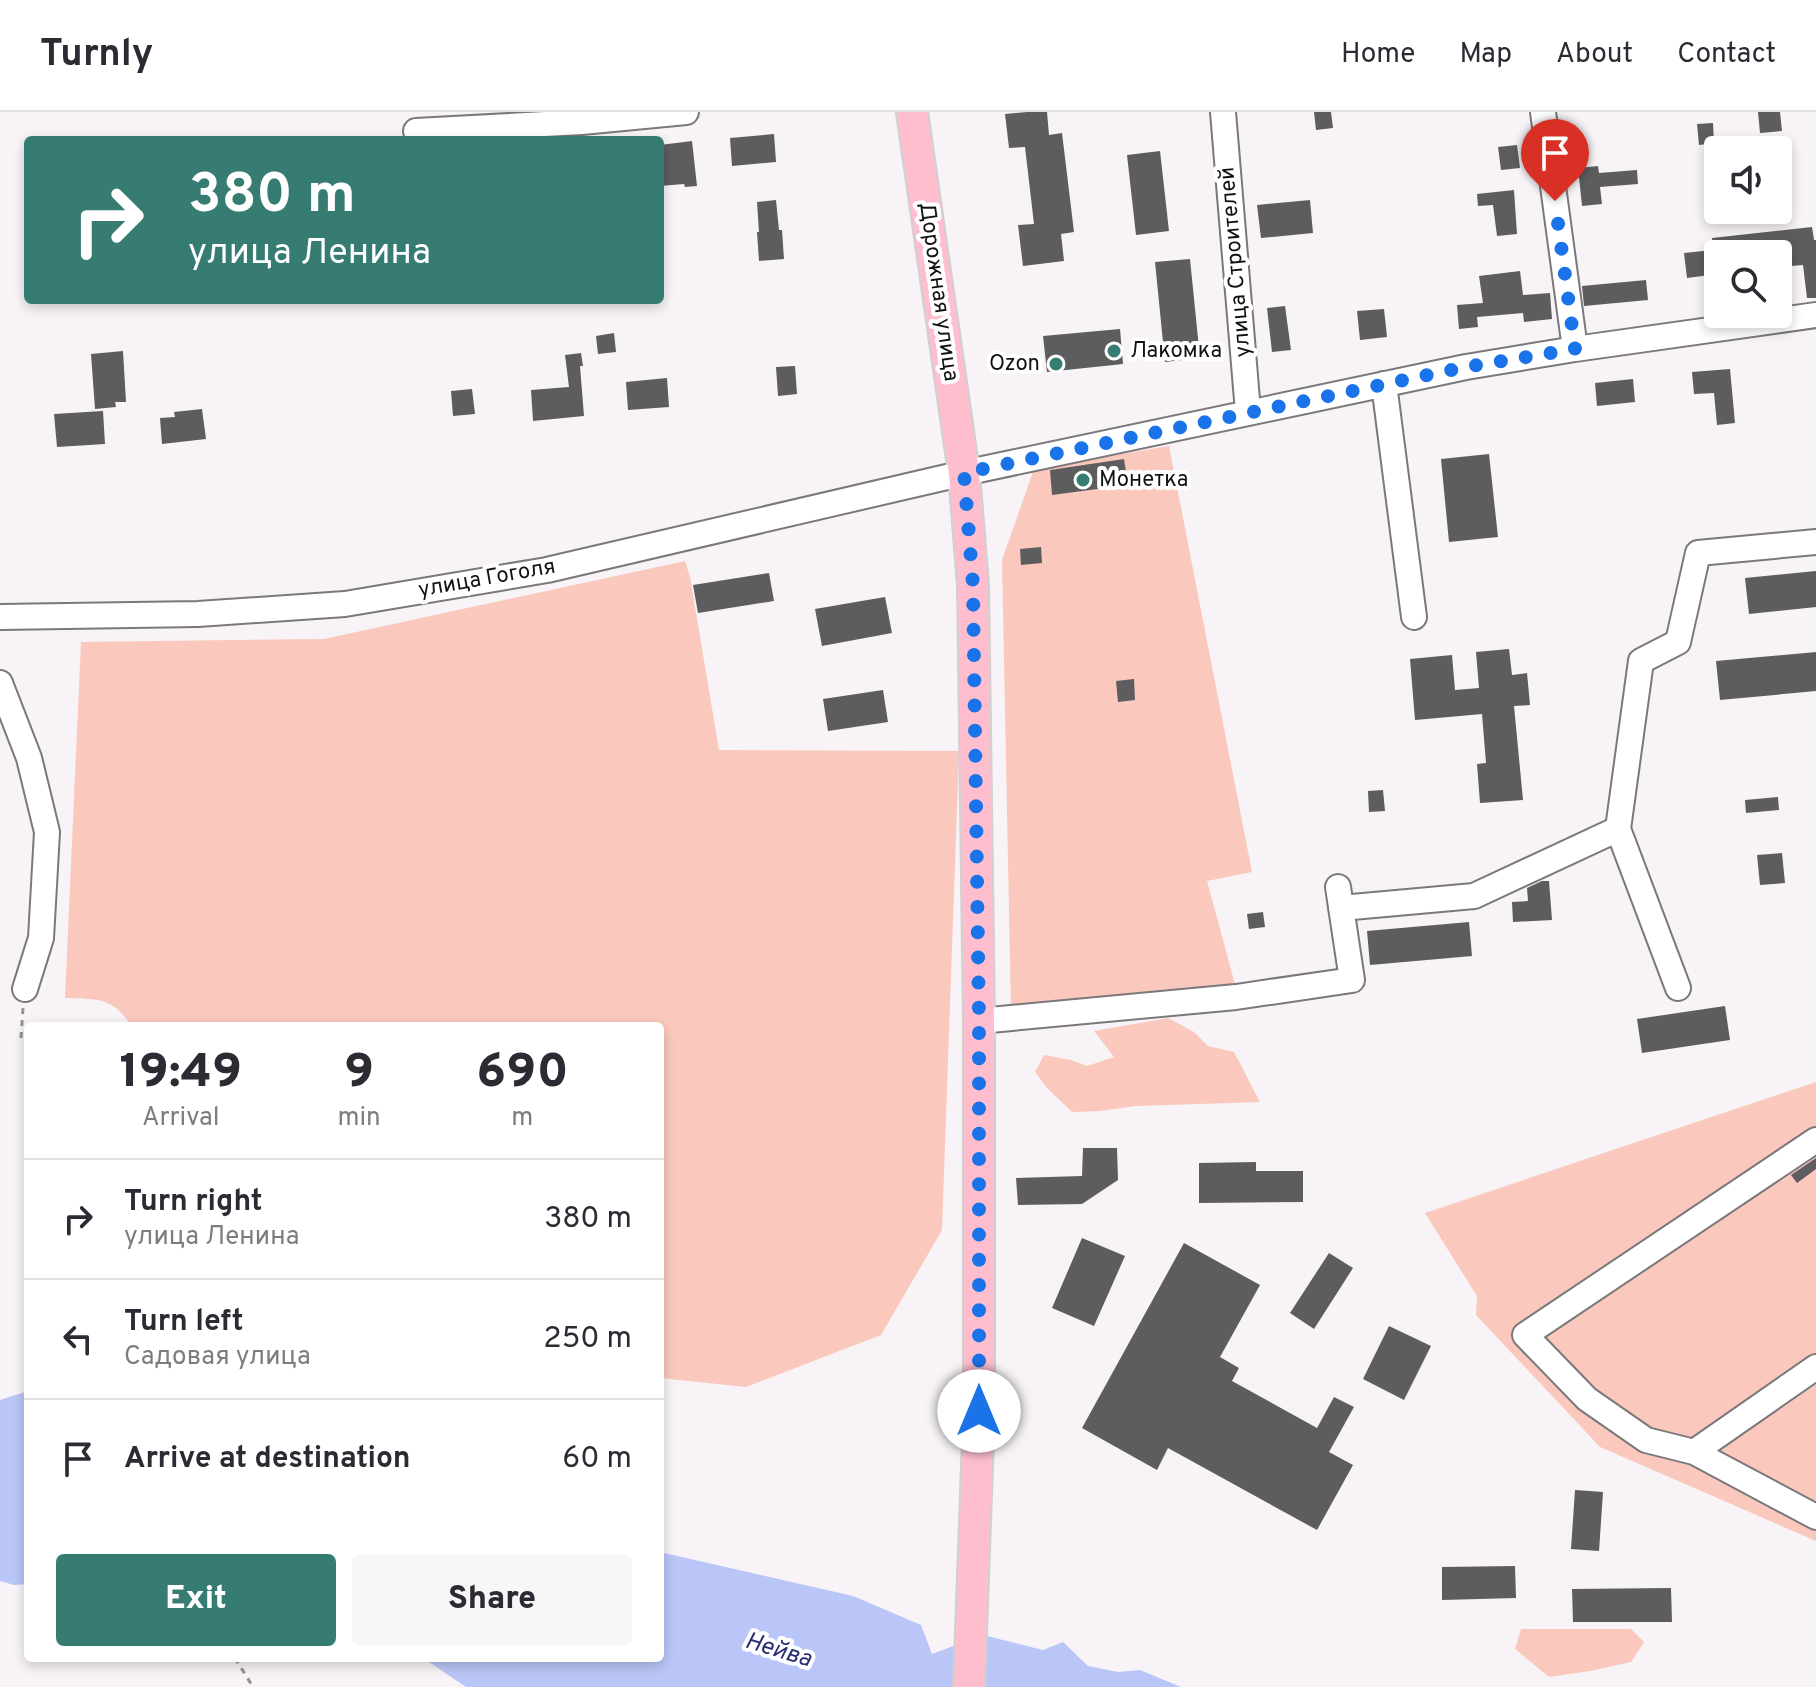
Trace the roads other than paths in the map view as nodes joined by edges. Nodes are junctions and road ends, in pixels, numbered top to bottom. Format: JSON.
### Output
{"nodes":[{"id":1,"x":686,"y":112,"type":"edge"},
{"id":2,"x":912,"y":112,"type":"edge"},
{"id":3,"x":1223,"y":112,"type":"edge"},
{"id":4,"x":1543,"y":112,"type":"edge"},
{"id":5,"x":416,"y":131,"type":"dead end"},
{"id":6,"x":1816,"y":315,"type":"edge"},
{"id":7,"x":1575,"y":349,"type":"junction"},
{"id":8,"x":1384,"y":384,"type":"junction"},
{"id":9,"x":1248,"y":412,"type":"junction"},
{"id":10,"x":964,"y":473,"type":"junction"},
{"id":11,"x":1816,"y":542,"type":"edge"},
{"id":12,"x":0,"y":617,"type":"edge"},
{"id":13,"x":1414,"y":617,"type":"dead end"},
{"id":14,"x":0,"y":683,"type":"edge"},
{"id":15,"x":1618,"y":829,"type":"junction"},
{"id":16,"x":1678,"y":988,"type":"dead end"},
{"id":17,"x":25,"y":989,"type":"dead end"},
{"id":18,"x":979,"y":1021,"type":"junction"},
{"id":19,"x":1816,"y":1140,"type":"edge"},
{"id":20,"x":1816,"y":1367,"type":"edge"},
{"id":21,"x":1694,"y":1452,"type":"junction"},
{"id":22,"x":1816,"y":1517,"type":"edge"},
{"id":23,"x":969,"y":1687,"type":"edge"}],
"edges":[{"from":1,"to":5,"type":"street"},
{"from":2,"to":10,"type":"main road","name":"Дорожная улица"},
{"from":3,"to":9,"type":"street","name":"улица Строителей"},
{"from":4,"to":7,"type":"street"},
{"from":6,"to":7,"type":"street","name":"улица Гоголя"},
{"from":7,"to":8,"type":"street","name":"улица Гоголя"},
{"from":8,"to":9,"type":"street","name":"улица Гоголя"},
{"from":8,"to":13,"type":"street"},
{"from":9,"to":10,"type":"street","name":"улица Гоголя"},
{"from":10,"to":12,"type":"street","name":"улица Гоголя"},
{"from":10,"to":18,"type":"main road","name":"Дорожная улица"},
{"from":11,"to":15,"type":"street"},
{"from":14,"to":17,"type":"street"},
{"from":15,"to":16,"type":"street"},
{"from":15,"to":18,"type":"street"},
{"from":18,"to":23,"type":"main road","name":"Дорожная улица"},
{"from":19,"to":21,"type":"street"},
{"from":20,"to":21,"type":"street"},
{"from":21,"to":22,"type":"street"}]}
